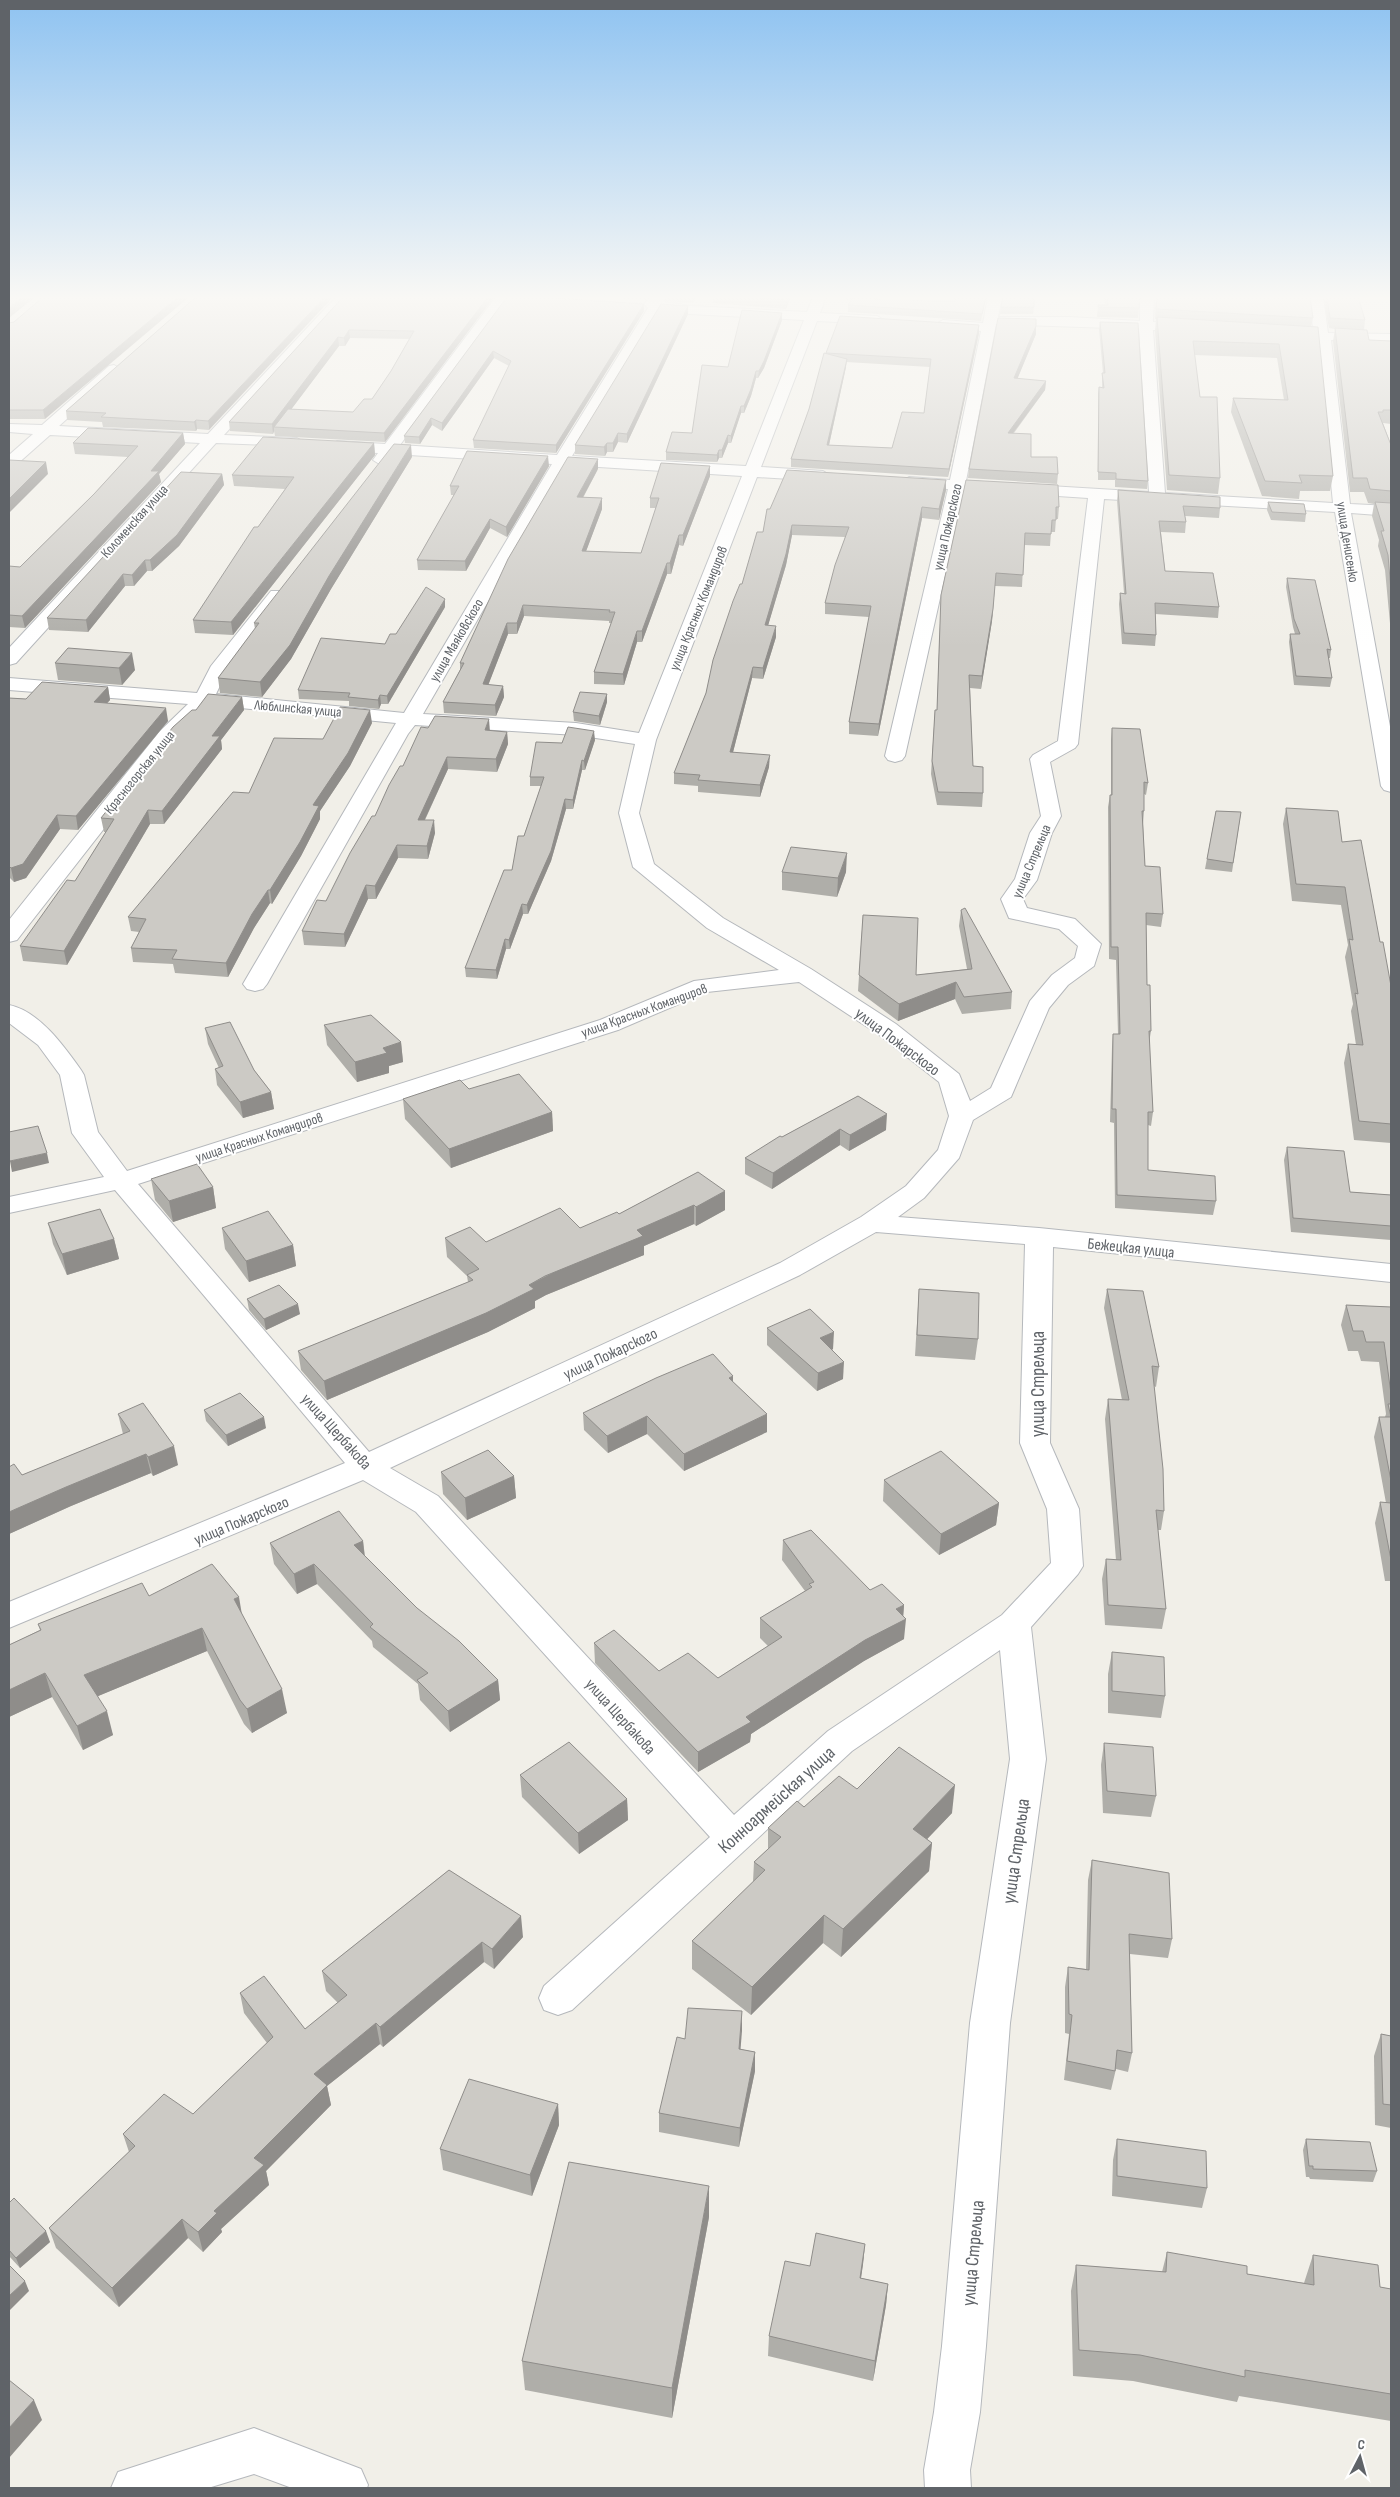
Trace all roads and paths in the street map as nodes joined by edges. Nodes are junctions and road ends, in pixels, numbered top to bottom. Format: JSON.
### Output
{"nodes":[{"id":1,"x":64,"y":414,"type":"edge"},
{"id":2,"x":233,"y":414,"type":"edge"},
{"id":3,"x":416,"y":414,"type":"edge"},
{"id":4,"x":590,"y":414,"type":"edge"},
{"id":5,"x":774,"y":414,"type":"edge"},
{"id":6,"x":971,"y":414,"type":"edge"},
{"id":7,"x":1152,"y":414,"type":"edge"},
{"id":8,"x":1332,"y":414,"type":"edge"},
{"id":9,"x":9,"y":428,"type":"edge"},
{"id":10,"x":45,"y":430,"type":"junction"},
{"id":11,"x":210,"y":438,"type":"junction"},
{"id":12,"x":390,"y":449,"type":"junction"},
{"id":13,"x":562,"y":460,"type":"junction"},
{"id":14,"x":9,"y":463,"type":"edge"},
{"id":15,"x":372,"y":472,"type":"edge"},
{"id":16,"x":752,"y":472,"type":"junction"},
{"id":17,"x":838,"y":477,"type":"edge"},
{"id":18,"x":897,"y":481,"type":"edge"},
{"id":19,"x":957,"y":485,"type":"junction"},
{"id":20,"x":1096,"y":494,"type":"junction"},
{"id":21,"x":1157,"y":497,"type":"junction"},
{"id":22,"x":1342,"y":508,"type":"junction"},
{"id":23,"x":1391,"y":511,"type":"edge"},
{"id":24,"x":286,"y":583,"type":"edge"},
{"id":25,"x":9,"y":659,"type":"edge"},
{"id":26,"x":9,"y":684,"type":"edge"},
{"id":27,"x":204,"y":699,"type":"junction"},
{"id":28,"x":410,"y":719,"type":"junction"},
{"id":29,"x":646,"y":740,"type":"junction"},
{"id":30,"x":895,"y":756,"type":"dead end"},
{"id":31,"x":1391,"y":786,"type":"edge"},
{"id":32,"x":9,"y":935,"type":"edge"},
{"id":33,"x":803,"y":974,"type":"junction"},
{"id":34,"x":255,"y":984,"type":"dead end"},
{"id":35,"x":9,"y":1012,"type":"edge"},
{"id":36,"x":962,"y":1116,"type":"junction"},
{"id":37,"x":121,"y":1181,"type":"junction"},
{"id":38,"x":9,"y":1205,"type":"edge"},
{"id":39,"x":871,"y":1223,"type":"junction"},
{"id":40,"x":1039,"y":1237,"type":"junction"},
{"id":41,"x":1391,"y":1273,"type":"edge"},
{"id":42,"x":365,"y":1467,"type":"junction"},
{"id":43,"x":9,"y":1616,"type":"edge"},
{"id":44,"x":1014,"y":1624,"type":"junction"},
{"id":45,"x":732,"y":1838,"type":"junction"},
{"id":46,"x":558,"y":1998,"type":"dead end"},
{"id":47,"x":345,"y":2486,"type":"edge"},
{"id":48,"x":134,"y":2488,"type":"edge"},
{"id":49,"x":948,"y":2488,"type":"edge"}],
"edges":[{"from":1,"to":10,"type":"street"},
{"from":2,"to":11,"type":"street","name":"Коломенская улица"},
{"from":3,"to":12,"type":"street"},
{"from":4,"to":13,"type":"street","name":"улица Маяковского"},
{"from":5,"to":16,"type":"street","name":"улица Красных Командиров"},
{"from":6,"to":19,"type":"street","name":"улица Пожарского"},
{"from":7,"to":21,"type":"street"},
{"from":8,"to":22,"type":"street","name":"улица Денисенко"},
{"from":9,"to":10,"type":"street"},
{"from":10,"to":11,"type":"street"},
{"from":10,"to":14,"type":"street"},
{"from":11,"to":12,"type":"street"},
{"from":11,"to":25,"type":"street","name":"Коломенская улица"},
{"from":12,"to":13,"type":"street"},
{"from":12,"to":15,"type":"street"},
{"from":13,"to":16,"type":"street"},
{"from":13,"to":28,"type":"street","name":"улица Маяковского"},
{"from":16,"to":17,"type":"street"},
{"from":16,"to":29,"type":"street","name":"улица Красных Командиров"},
{"from":18,"to":19,"type":"street"},
{"from":19,"to":20,"type":"street"},
{"from":19,"to":30,"type":"street","name":"улица Пожарского"},
{"from":20,"to":21,"type":"street"},
{"from":20,"to":36,"type":"street","name":"улица Стрельца"},
{"from":21,"to":22,"type":"street"},
{"from":22,"to":23,"type":"street"},
{"from":22,"to":31,"type":"street","name":"улица Денисенко"},
{"from":24,"to":27,"type":"street","name":"Красногорская улица"},
{"from":26,"to":27,"type":"street","name":"Люблинская улица"},
{"from":27,"to":28,"type":"street","name":"Люблинская улица"},
{"from":27,"to":32,"type":"street","name":"Красногорская улица"},
{"from":28,"to":29,"type":"street","name":"Люблинская улица"},
{"from":28,"to":34,"type":"street","name":"улица Маяковского"},
{"from":29,"to":33,"type":"street","name":"улица Красных Командиров"},
{"from":33,"to":36,"type":"street","name":"улица Пожарского"},
{"from":33,"to":37,"type":"street","name":"улица Красных Командиров"},
{"from":35,"to":37,"type":"street","name":"улица Щербакова"},
{"from":36,"to":39,"type":"street","name":"улица Пожарского"},
{"from":37,"to":38,"type":"street","name":"улица Красных Командиров"},
{"from":37,"to":42,"type":"street","name":"улица Щербакова"},
{"from":39,"to":40,"type":"street","name":"Бежецкая улица"},
{"from":39,"to":42,"type":"street","name":"улица Пожарского"},
{"from":40,"to":41,"type":"street","name":"Бежецкая улица"},
{"from":40,"to":44,"type":"street","name":"улица Стрельца"},
{"from":42,"to":43,"type":"street","name":"улица Пожарского"},
{"from":42,"to":45,"type":"street","name":"улица Щербакова"},
{"from":44,"to":45,"type":"street","name":"Конноармейская улица"},
{"from":44,"to":49,"type":"street","name":"улица Стрельца"},
{"from":45,"to":46,"type":"street","name":"Конноармейская улица"},
{"from":47,"to":48,"type":"street"}]}
